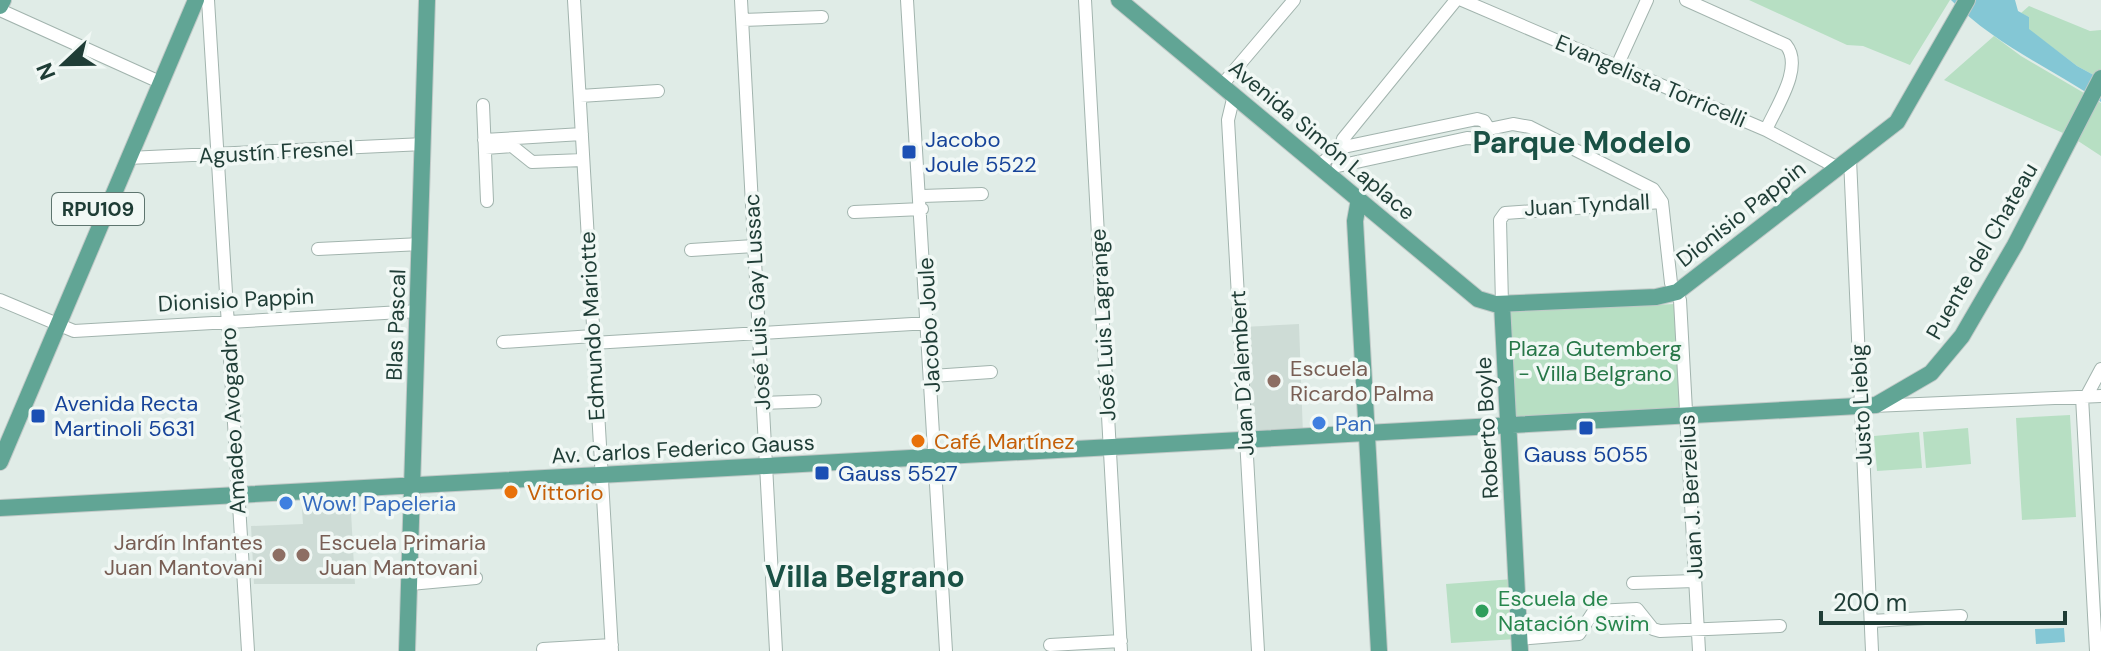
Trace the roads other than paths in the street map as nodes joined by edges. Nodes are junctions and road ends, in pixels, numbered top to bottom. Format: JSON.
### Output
{"nodes":[{"id":1,"x":3,"y":0,"type":"edge"},
{"id":2,"x":187,"y":0,"type":"edge"},
{"id":3,"x":196,"y":0,"type":"edge"},
{"id":4,"x":208,"y":0,"type":"edge"},
{"id":5,"x":427,"y":0,"type":"edge"},
{"id":6,"x":574,"y":0,"type":"edge"},
{"id":7,"x":741,"y":0,"type":"edge"},
{"id":8,"x":907,"y":0,"type":"edge"},
{"id":9,"x":1085,"y":0,"type":"edge"},
{"id":10,"x":1294,"y":0,"type":"edge"},
{"id":11,"x":1459,"y":0,"type":"edge"},
{"id":12,"x":1647,"y":0,"type":"edge"},
{"id":13,"x":1686,"y":0,"type":"edge"},
{"id":14,"x":1967,"y":0,"type":"edge"},
{"id":15,"x":1127,"y":3,"type":"edge"},
{"id":16,"x":0,"y":8,"type":"edge"},
{"id":17,"x":822,"y":17,"type":"dead end"},
{"id":18,"x":742,"y":20,"type":"junction"},
{"id":19,"x":1617,"y":66,"type":"junction"},
{"id":20,"x":2101,"y":78,"type":"edge"},
{"id":21,"x":153,"y":79,"type":"junction"},
{"id":22,"x":1228,"y":90,"type":"junction"},
{"id":23,"x":658,"y":91,"type":"dead end"},
{"id":24,"x":580,"y":96,"type":"junction"},
{"id":25,"x":483,"y":105,"type":"dead end"},
{"id":26,"x":1489,"y":129,"type":"junction"},
{"id":27,"x":1766,"y":130,"type":"junction"},
{"id":28,"x":582,"y":134,"type":"junction"},
{"id":29,"x":512,"y":142,"type":"junction"},
{"id":30,"x":424,"y":144,"type":"junction"},
{"id":31,"x":485,"y":144,"type":"junction"},
{"id":32,"x":1339,"y":148,"type":"junction"},
{"id":33,"x":218,"y":155,"type":"junction"},
{"id":34,"x":128,"y":158,"type":"junction"},
{"id":35,"x":583,"y":160,"type":"junction"},
{"id":36,"x":1844,"y":164,"type":"junction"},
{"id":37,"x":1319,"y":166,"type":"junction"},
{"id":38,"x":1335,"y":172,"type":"junction"},
{"id":39,"x":1644,"y":185,"type":"junction"},
{"id":40,"x":982,"y":194,"type":"dead end"},
{"id":41,"x":1359,"y":199,"type":"junction"},
{"id":42,"x":487,"y":201,"type":"dead end"},
{"id":43,"x":1639,"y":202,"type":"junction"},
{"id":44,"x":1662,"y":202,"type":"junction"},
{"id":45,"x":922,"y":203,"type":"junction"},
{"id":46,"x":1512,"y":210,"type":"joint"},
{"id":47,"x":854,"y":212,"type":"dead end"},
{"id":48,"x":421,"y":244,"type":"junction"},
{"id":49,"x":754,"y":246,"type":"junction"},
{"id":50,"x":318,"y":249,"type":"dead end"},
{"id":51,"x":691,"y":250,"type":"dead end"},
{"id":52,"x":1677,"y":292,"type":"junction"},
{"id":53,"x":0,"y":300,"type":"edge"},
{"id":54,"x":1502,"y":304,"type":"junction"},
{"id":55,"x":419,"y":311,"type":"junction"},
{"id":56,"x":227,"y":322,"type":"junction"},
{"id":57,"x":929,"y":323,"type":"junction"},
{"id":58,"x":53,"y":324,"type":"junction"},
{"id":59,"x":758,"y":333,"type":"junction"},
{"id":60,"x":593,"y":340,"type":"junction"},
{"id":61,"x":503,"y":342,"type":"dead end"},
{"id":62,"x":2101,"y":369,"type":"edge"},
{"id":63,"x":991,"y":372,"type":"dead end"},
{"id":64,"x":932,"y":376,"type":"junction"},
{"id":65,"x":1902,"y":393,"type":"junction"},
{"id":66,"x":2101,"y":396,"type":"edge"},
{"id":67,"x":2084,"y":397,"type":"junction"},
{"id":68,"x":815,"y":401,"type":"dead end"},
{"id":69,"x":762,"y":403,"type":"junction"},
{"id":70,"x":1914,"y":406,"type":"junction"},
{"id":71,"x":1867,"y":407,"type":"junction"},
{"id":72,"x":1686,"y":416,"type":"junction"},
{"id":73,"x":8,"y":418,"type":"junction"},
{"id":74,"x":1509,"y":427,"type":"junction"},
{"id":75,"x":1368,"y":435,"type":"junction"},
{"id":76,"x":0,"y":437,"type":"edge"},
{"id":77,"x":1246,"y":441,"type":"junction"},
{"id":78,"x":0,"y":448,"type":"edge"},
{"id":79,"x":1110,"y":449,"type":"junction"},
{"id":80,"x":936,"y":458,"type":"junction"},
{"id":81,"x":0,"y":462,"type":"edge"},
{"id":82,"x":765,"y":467,"type":"junction"},
{"id":83,"x":601,"y":476,"type":"junction"},
{"id":84,"x":413,"y":486,"type":"junction"},
{"id":85,"x":236,"y":495,"type":"junction"},
{"id":86,"x":0,"y":508,"type":"edge"},
{"id":87,"x":476,"y":578,"type":"dead end"},
{"id":88,"x":1695,"y":581,"type":"junction"},
{"id":89,"x":1633,"y":583,"type":"dead end"},
{"id":90,"x":410,"y":584,"type":"junction"},
{"id":91,"x":1961,"y":616,"type":"dead end"},
{"id":92,"x":1871,"y":621,"type":"junction"},
{"id":93,"x":1780,"y":626,"type":"dead end"},
{"id":94,"x":1698,"y":629,"type":"junction"},
{"id":95,"x":1050,"y":645,"type":"dead end"},
{"id":96,"x":1520,"y":645,"type":"edge"},
{"id":97,"x":1121,"y":646,"type":"edge"},
{"id":98,"x":612,"y":648,"type":"edge"},
{"id":99,"x":543,"y":649,"type":"dead end"},
{"id":100,"x":248,"y":651,"type":"edge"},
{"id":101,"x":407,"y":651,"type":"edge"},
{"id":102,"x":776,"y":651,"type":"edge"},
{"id":103,"x":946,"y":651,"type":"edge"},
{"id":104,"x":1258,"y":651,"type":"edge"},
{"id":105,"x":1379,"y":651,"type":"edge"},
{"id":106,"x":1699,"y":651,"type":"edge"},
{"id":107,"x":1872,"y":651,"type":"edge"},
{"id":108,"x":2096,"y":651,"type":"edge"}],
"edges":[{"from":1,"to":16,"type":"main road"},
{"from":2,"to":21,"type":"main road","number":"RPU109"},
{"from":3,"to":34,"type":"main road","number":"RPU109"},
{"from":4,"to":33,"type":"street","name":"Amadeo Avogadro"},
{"from":5,"to":30,"type":"main road","name":"Blas Pascal"},
{"from":6,"to":24,"type":"street","name":"Edmundo Mariotte"},
{"from":7,"to":18,"type":"street","name":"José Luis Gay Lussac"},
{"from":8,"to":45,"type":"street","name":"Jacobo Joule"},
{"from":9,"to":79,"type":"street","name":"José Luis Lagrange"},
{"from":10,"to":22,"type":"street"},
{"from":11,"to":19,"type":"street","name":"Evangelista Torricelli"},
{"from":11,"to":32,"type":"street"},
{"from":12,"to":19,"type":"street"},
{"from":13,"to":27,"type":"street"},
{"from":14,"to":36,"type":"main road","name":"Dionisio Pappin"},
{"from":15,"to":22,"type":"main road","name":"Avenida Simón Laplace"},
{"from":16,"to":21,"type":"street"},
{"from":17,"to":18,"type":"street"},
{"from":18,"to":49,"type":"street","name":"José Luis Gay Lussac"},
{"from":19,"to":27,"type":"street","name":"Evangelista Torricelli"},
{"from":20,"to":65,"type":"main road","name":"Puente del Chateau"},
{"from":21,"to":58,"type":"main road","number":"RPU109"},
{"from":22,"to":37,"type":"main road","name":"Avenida Simón Laplace"},
{"from":22,"to":77,"type":"street","name":"Juan D´alembert"},
{"from":23,"to":24,"type":"street"},
{"from":24,"to":28,"type":"street","name":"Edmundo Mariotte"},
{"from":25,"to":31,"type":"street"},
{"from":26,"to":32,"type":"street"},
{"from":26,"to":38,"type":"street"},
{"from":26,"to":39,"type":"street"},
{"from":27,"to":36,"type":"street","name":"Evangelista Torricelli"},
{"from":28,"to":29,"type":"street"},
{"from":28,"to":35,"type":"street","name":"Edmundo Mariotte"},
{"from":29,"to":31,"type":"street"},
{"from":29,"to":35,"type":"street"},
{"from":30,"to":33,"type":"street","name":"Agustín Fresnel"},
{"from":30,"to":48,"type":"main road","name":"Blas Pascal"},
{"from":31,"to":42,"type":"street"},
{"from":32,"to":37,"type":"street"},
{"from":32,"to":38,"type":"street"},
{"from":33,"to":34,"type":"street","name":"Agustín Fresnel"},
{"from":33,"to":56,"type":"street","name":"Amadeo Avogadro"},
{"from":34,"to":58,"type":"main road","number":"RPU109"},
{"from":35,"to":60,"type":"street","name":"Edmundo Mariotte"},
{"from":36,"to":52,"type":"main road","name":"Dionisio Pappin"},
{"from":36,"to":71,"type":"street","name":"Justo Liebig"},
{"from":37,"to":38,"type":"main road","name":"Avenida Simón Laplace"},
{"from":38,"to":41,"type":"main road","name":"Avenida Simón Laplace"},
{"from":39,"to":43,"type":"street"},
{"from":39,"to":44,"type":"street"},
{"from":40,"to":45,"type":"street"},
{"from":41,"to":54,"type":"main road","name":"Avenida Simón Laplace"},
{"from":41,"to":75,"type":"main road"},
{"from":43,"to":44,"type":"street","name":"Juan Tyndall"},
{"from":43,"to":46,"type":"street","name":"Juan Tyndall"},
{"from":44,"to":52,"type":"street","name":"Juan J. Berzelius"},
{"from":45,"to":47,"type":"street"},
{"from":45,"to":57,"type":"street","name":"Jacobo Joule"},
{"from":46,"to":54,"type":"street","name":"Roberto Boyle"},
{"from":48,"to":50,"type":"street"},
{"from":48,"to":55,"type":"main road","name":"Blas Pascal"},
{"from":49,"to":51,"type":"street"},
{"from":49,"to":59,"type":"street","name":"José Luis Gay Lussac"},
{"from":52,"to":54,"type":"main road","name":"Dionisio Pappin"},
{"from":52,"to":72,"type":"street","name":"Juan J. Berzelius"},
{"from":53,"to":58,"type":"street","name":"Dionisio Pappin"},
{"from":54,"to":74,"type":"main road","name":"Roberto Boyle"},
{"from":55,"to":56,"type":"street","name":"Dionisio Pappin"},
{"from":55,"to":84,"type":"main road","name":"Blas Pascal"},
{"from":56,"to":58,"type":"street","name":"Dionisio Pappin"},
{"from":56,"to":85,"type":"street","name":"Amadeo Avogadro"},
{"from":57,"to":59,"type":"street"},
{"from":57,"to":64,"type":"street","name":"Jacobo Joule"},
{"from":58,"to":73,"type":"main road","number":"RPU109"},
{"from":58,"to":81,"type":"main road","number":"RPU109"},
{"from":59,"to":60,"type":"street"},
{"from":59,"to":69,"type":"street","name":"José Luis Gay Lussac"},
{"from":60,"to":61,"type":"street"},
{"from":60,"to":83,"type":"street","name":"Edmundo Mariotte"},
{"from":62,"to":67,"type":"street"},
{"from":63,"to":64,"type":"street"},
{"from":64,"to":80,"type":"street","name":"Jacobo Joule"},
{"from":65,"to":70,"type":"street"},
{"from":65,"to":71,"type":"main road","name":"Puente del Chateau"},
{"from":66,"to":67,"type":"street"},
{"from":67,"to":70,"type":"street"},
{"from":67,"to":108,"type":"street"},
{"from":68,"to":69,"type":"street"},
{"from":69,"to":82,"type":"street","name":"José Luis Gay Lussac"},
{"from":70,"to":71,"type":"street"},
{"from":71,"to":72,"type":"main road","name":"Av. Carlos Federico Gauss"},
{"from":71,"to":92,"type":"street","name":"Justo Liebig"},
{"from":72,"to":74,"type":"main road","name":"Av. Carlos Federico Gauss"},
{"from":72,"to":88,"type":"street","name":"Juan J. Berzelius"},
{"from":73,"to":76,"type":"main road","number":"RPU109"},
{"from":73,"to":78,"type":"main road"},
{"from":74,"to":75,"type":"main road","name":"Av. Carlos Federico Gauss"},
{"from":74,"to":96,"type":"main road","name":"Roberto Boyle"},
{"from":75,"to":77,"type":"main road","name":"Av. Carlos Federico Gauss"},
{"from":75,"to":105,"type":"main road"},
{"from":77,"to":79,"type":"main road","name":"Av. Carlos Federico Gauss"},
{"from":77,"to":104,"type":"street","name":"Juan D´alembert"},
{"from":79,"to":80,"type":"main road","name":"Av. Carlos Federico Gauss"},
{"from":79,"to":97,"type":"street","name":"José Luis Lagrange"},
{"from":80,"to":82,"type":"main road","name":"Av. Carlos Federico Gauss"},
{"from":80,"to":103,"type":"street","name":"Jacobo Joule"},
{"from":82,"to":83,"type":"main road","name":"Av. Carlos Federico Gauss"},
{"from":82,"to":102,"type":"street","name":"José Luis Gay Lussac"},
{"from":83,"to":84,"type":"main road","name":"Av. Carlos Federico Gauss"},
{"from":83,"to":98,"type":"street","name":"Edmundo Mariotte"},
{"from":84,"to":85,"type":"main road","name":"Av. Carlos Federico Gauss"},
{"from":84,"to":90,"type":"main road","name":"Blas Pascal"},
{"from":85,"to":86,"type":"main road","name":"Av. Carlos Federico Gauss"},
{"from":85,"to":100,"type":"street","name":"Amadeo Avogadro"},
{"from":87,"to":90,"type":"street"},
{"from":88,"to":89,"type":"street"},
{"from":88,"to":94,"type":"street","name":"Juan J. Berzelius"},
{"from":90,"to":101,"type":"main road","name":"Blas Pascal"},
{"from":91,"to":92,"type":"street"},
{"from":92,"to":107,"type":"street","name":"Justo Liebig"},
{"from":93,"to":94,"type":"street"},
{"from":94,"to":96,"type":"street"},
{"from":94,"to":106,"type":"street","name":"Juan J. Berzelius"},
{"from":95,"to":97,"type":"street"},
{"from":98,"to":99,"type":"street"}]}
